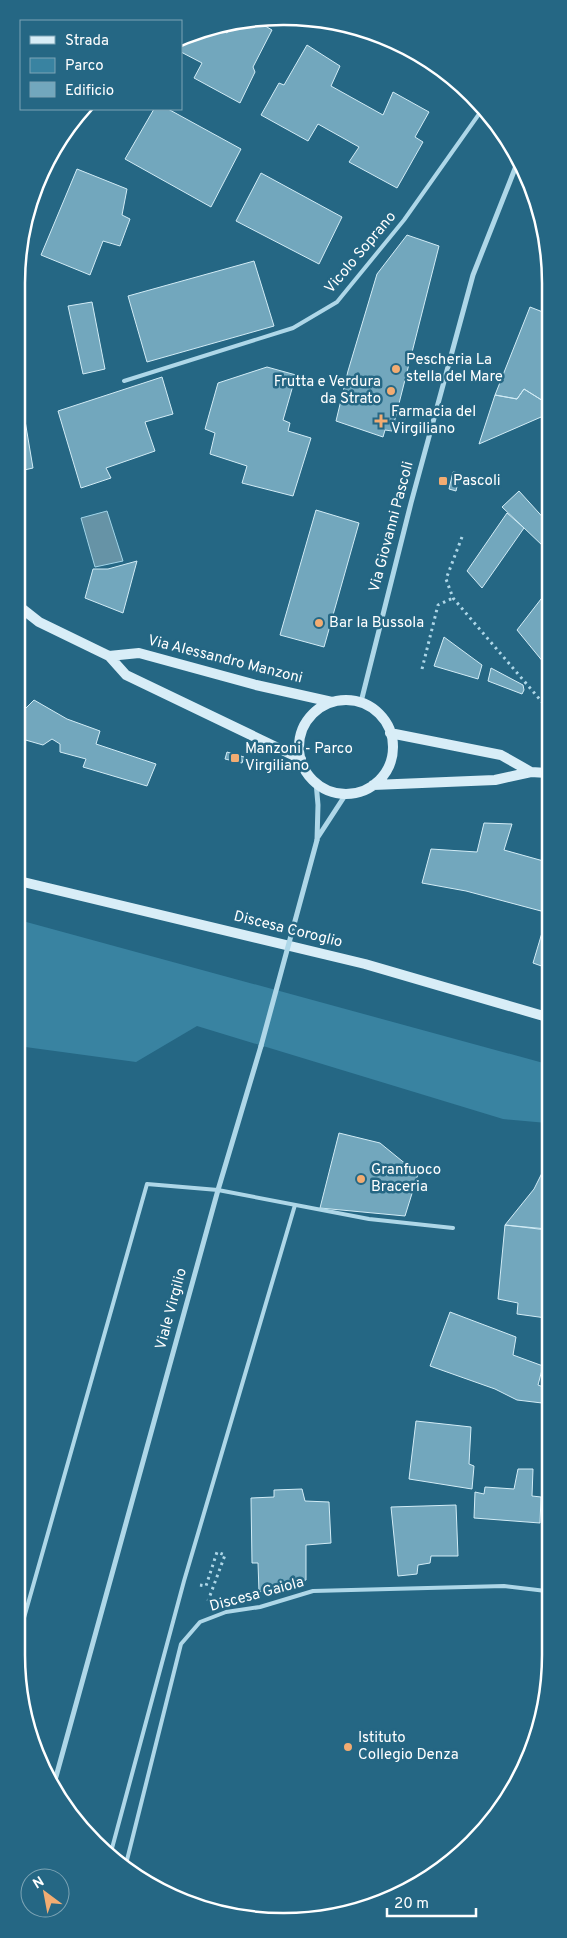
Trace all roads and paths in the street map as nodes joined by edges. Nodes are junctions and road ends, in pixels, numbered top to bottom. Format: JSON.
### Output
{"nodes":[{"id":1,"x":479,"y":114,"type":"edge"},
{"id":2,"x":515,"y":169,"type":"edge"},
{"id":3,"x":124,"y":381,"type":"dead end"},
{"id":4,"x":462,"y":537,"type":"dead end"},
{"id":5,"x":453,"y":598,"type":"junction"},
{"id":6,"x":25,"y":611,"type":"edge"},
{"id":7,"x":109,"y":656,"type":"junction"},
{"id":8,"x":422,"y":668,"type":"dead end"},
{"id":9,"x":332,"y":702,"type":"junction"},
{"id":10,"x":361,"y":702,"type":"junction"},
{"id":11,"x":542,"y":702,"type":"edge"},
{"id":12,"x":390,"y":733,"type":"junction"},
{"id":13,"x":301,"y":759,"type":"junction"},
{"id":14,"x":531,"y":772,"type":"junction"},
{"id":15,"x":542,"y":773,"type":"edge"},
{"id":16,"x":316,"y":782,"type":"junction"},
{"id":17,"x":373,"y":785,"type":"junction"},
{"id":18,"x":346,"y":794,"type":"junction"},
{"id":19,"x":317,"y":840,"type":"junction"},
{"id":20,"x":25,"y":882,"type":"edge"},
{"id":21,"x":542,"y":1016,"type":"edge"},
{"id":22,"x":218,"y":1190,"type":"junction"},
{"id":23,"x":295,"y":1205,"type":"junction"},
{"id":24,"x":453,"y":1228,"type":"dead end"},
{"id":25,"x":184,"y":1581,"type":"junction"},
{"id":26,"x":542,"y":1590,"type":"edge"},
{"id":27,"x":25,"y":1614,"type":"edge"},
{"id":28,"x":200,"y":1622,"type":"junction"},
{"id":29,"x":56,"y":1777,"type":"edge"},
{"id":30,"x":112,"y":1848,"type":"edge"},
{"id":31,"x":127,"y":1861,"type":"edge"}],
"edges":[{"from":1,"to":3,"type":"lane","name":"Vicolo Soprano"},
{"from":2,"to":10,"type":"street","name":"Via Giovanni Pascoli"},
{"from":4,"to":5,"type":"path"},
{"from":5,"to":8,"type":"path"},
{"from":5,"to":11,"type":"path"},
{"from":6,"to":7,"type":"street"},
{"from":7,"to":9,"type":"street","name":"Via Alessandro Manzoni"},
{"from":7,"to":13,"type":"street"},
{"from":9,"to":10,"type":"street"},
{"from":9,"to":13,"type":"street"},
{"from":10,"to":12,"type":"street"},
{"from":12,"to":14,"type":"street"},
{"from":12,"to":17,"type":"street"},
{"from":13,"to":16,"type":"street"},
{"from":14,"to":15,"type":"street"},
{"from":14,"to":17,"type":"street"},
{"from":16,"to":18,"type":"street"},
{"from":16,"to":19,"type":"street","name":"Viale Virgilio"},
{"from":17,"to":18,"type":"street"},
{"from":18,"to":19,"type":"street","name":"Viale Virgilio"},
{"from":19,"to":22,"type":"street","name":"Viale Virgilio","bridge":true},
{"from":20,"to":21,"type":"street","name":"Discesa Coroglio"},
{"from":22,"to":23,"type":"lane"},
{"from":22,"to":27,"type":"lane"},
{"from":22,"to":29,"type":"street","name":"Viale Virgilio"},
{"from":23,"to":24,"type":"lane"},
{"from":23,"to":25,"type":"lane"},
{"from":25,"to":28,"type":"path"},
{"from":25,"to":30,"type":"lane"},
{"from":26,"to":28,"type":"lane","name":"Discesa Gaiola"},
{"from":28,"to":31,"type":"lane","name":"Discesa Gaiola"}]}
